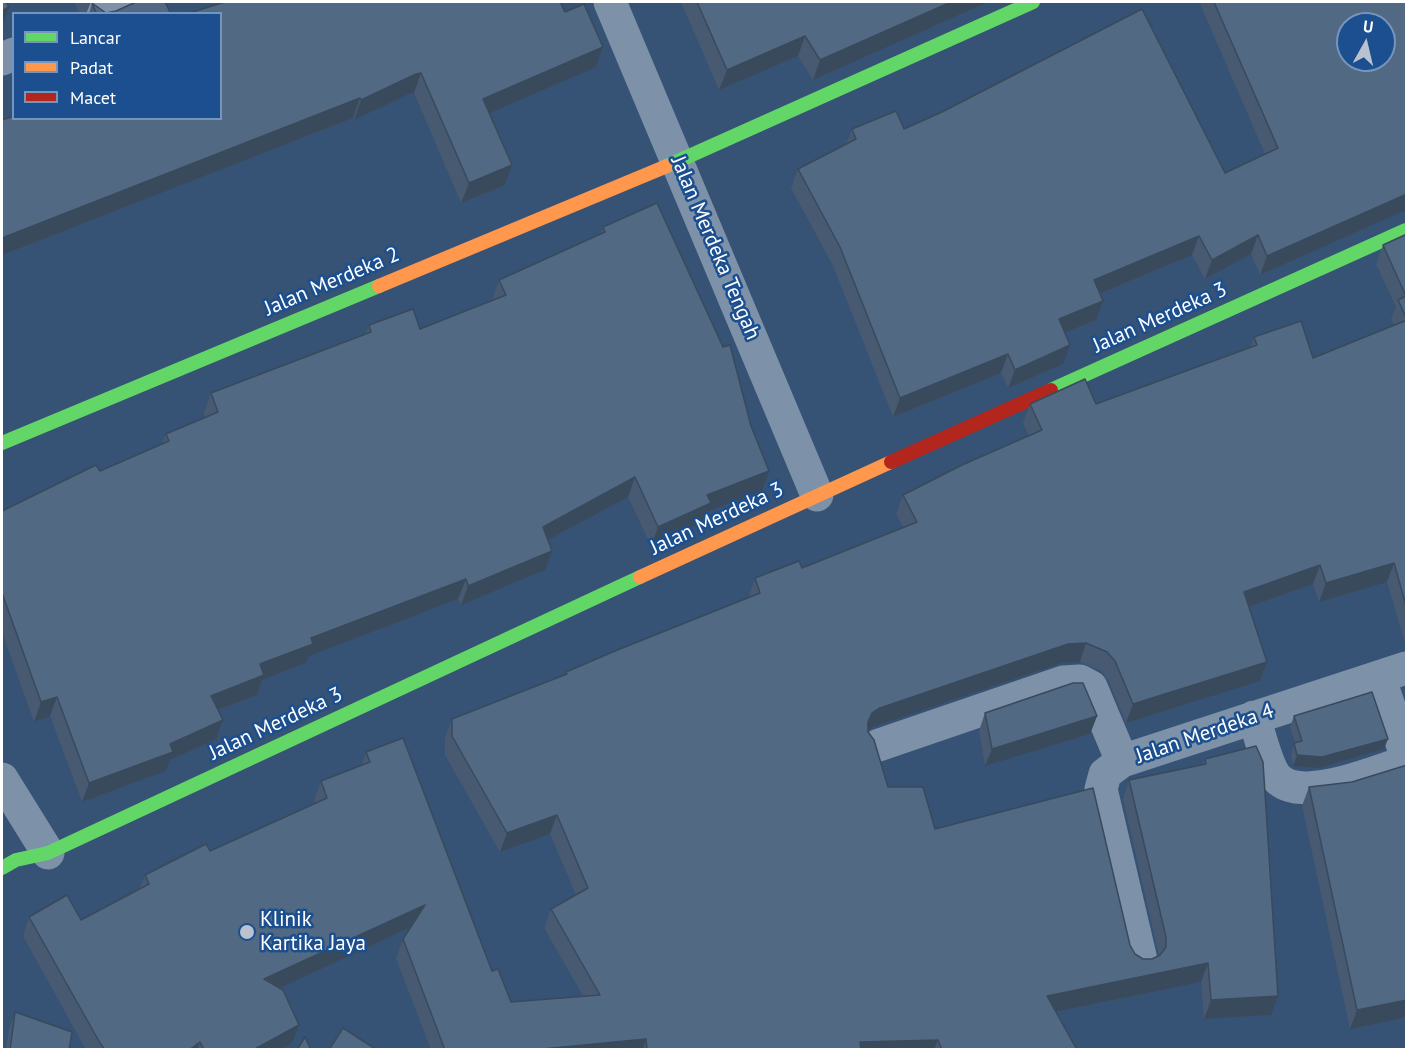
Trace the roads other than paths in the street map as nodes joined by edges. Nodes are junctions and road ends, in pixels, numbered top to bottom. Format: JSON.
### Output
{"nodes":[{"id":1,"x":126,"y":2,"type":"edge"},
{"id":2,"x":610,"y":2,"type":"edge"},
{"id":3,"x":1033,"y":2,"type":"edge"},
{"id":4,"x":105,"y":12,"type":"edge"},
{"id":5,"x":679,"y":160,"type":"junction"},
{"id":6,"x":1407,"y":230,"type":"edge"},
{"id":7,"x":2,"y":443,"type":"edge"},
{"id":8,"x":818,"y":495,"type":"junction"},
{"id":9,"x":1393,"y":673,"type":"edge"},
{"id":10,"x":1254,"y":717,"type":"junction"},
{"id":11,"x":879,"y":745,"type":"dead end"},
{"id":12,"x":1407,"y":755,"type":"edge"},
{"id":13,"x":1122,"y":761,"type":"junction"},
{"id":14,"x":1407,"y":762,"type":"edge"},
{"id":15,"x":2,"y":779,"type":"edge"},
{"id":16,"x":48,"y":853,"type":"junction"},
{"id":17,"x":2,"y":868,"type":"edge"},
{"id":18,"x":1141,"y":960,"type":"edge"}],
"edges":[{"from":1,"to":4,"type":"street"},
{"from":2,"to":5,"type":"street","name":"Jalan Merdeka Tengah"},
{"from":3,"to":5,"type":"street","name":"Jalan Merdeka 2"},
{"from":5,"to":7,"type":"street","name":"Jalan Merdeka 2"},
{"from":5,"to":8,"type":"street","name":"Jalan Merdeka Tengah"},
{"from":6,"to":8,"type":"street","name":"Jalan Merdeka 3"},
{"from":8,"to":16,"type":"street","name":"Jalan Merdeka 3"},
{"from":9,"to":10,"type":"street","name":"Jalan Merdeka 4"},
{"from":9,"to":12,"type":"street"},
{"from":10,"to":13,"type":"street","name":"Jalan Merdeka 4"},
{"from":10,"to":14,"type":"street"},
{"from":11,"to":13,"type":"street","name":"Jalan Merdeka 4"},
{"from":13,"to":18,"type":"street"},
{"from":15,"to":16,"type":"street"},
{"from":16,"to":17,"type":"street","name":"Jalan Merdeka 3"}]}
